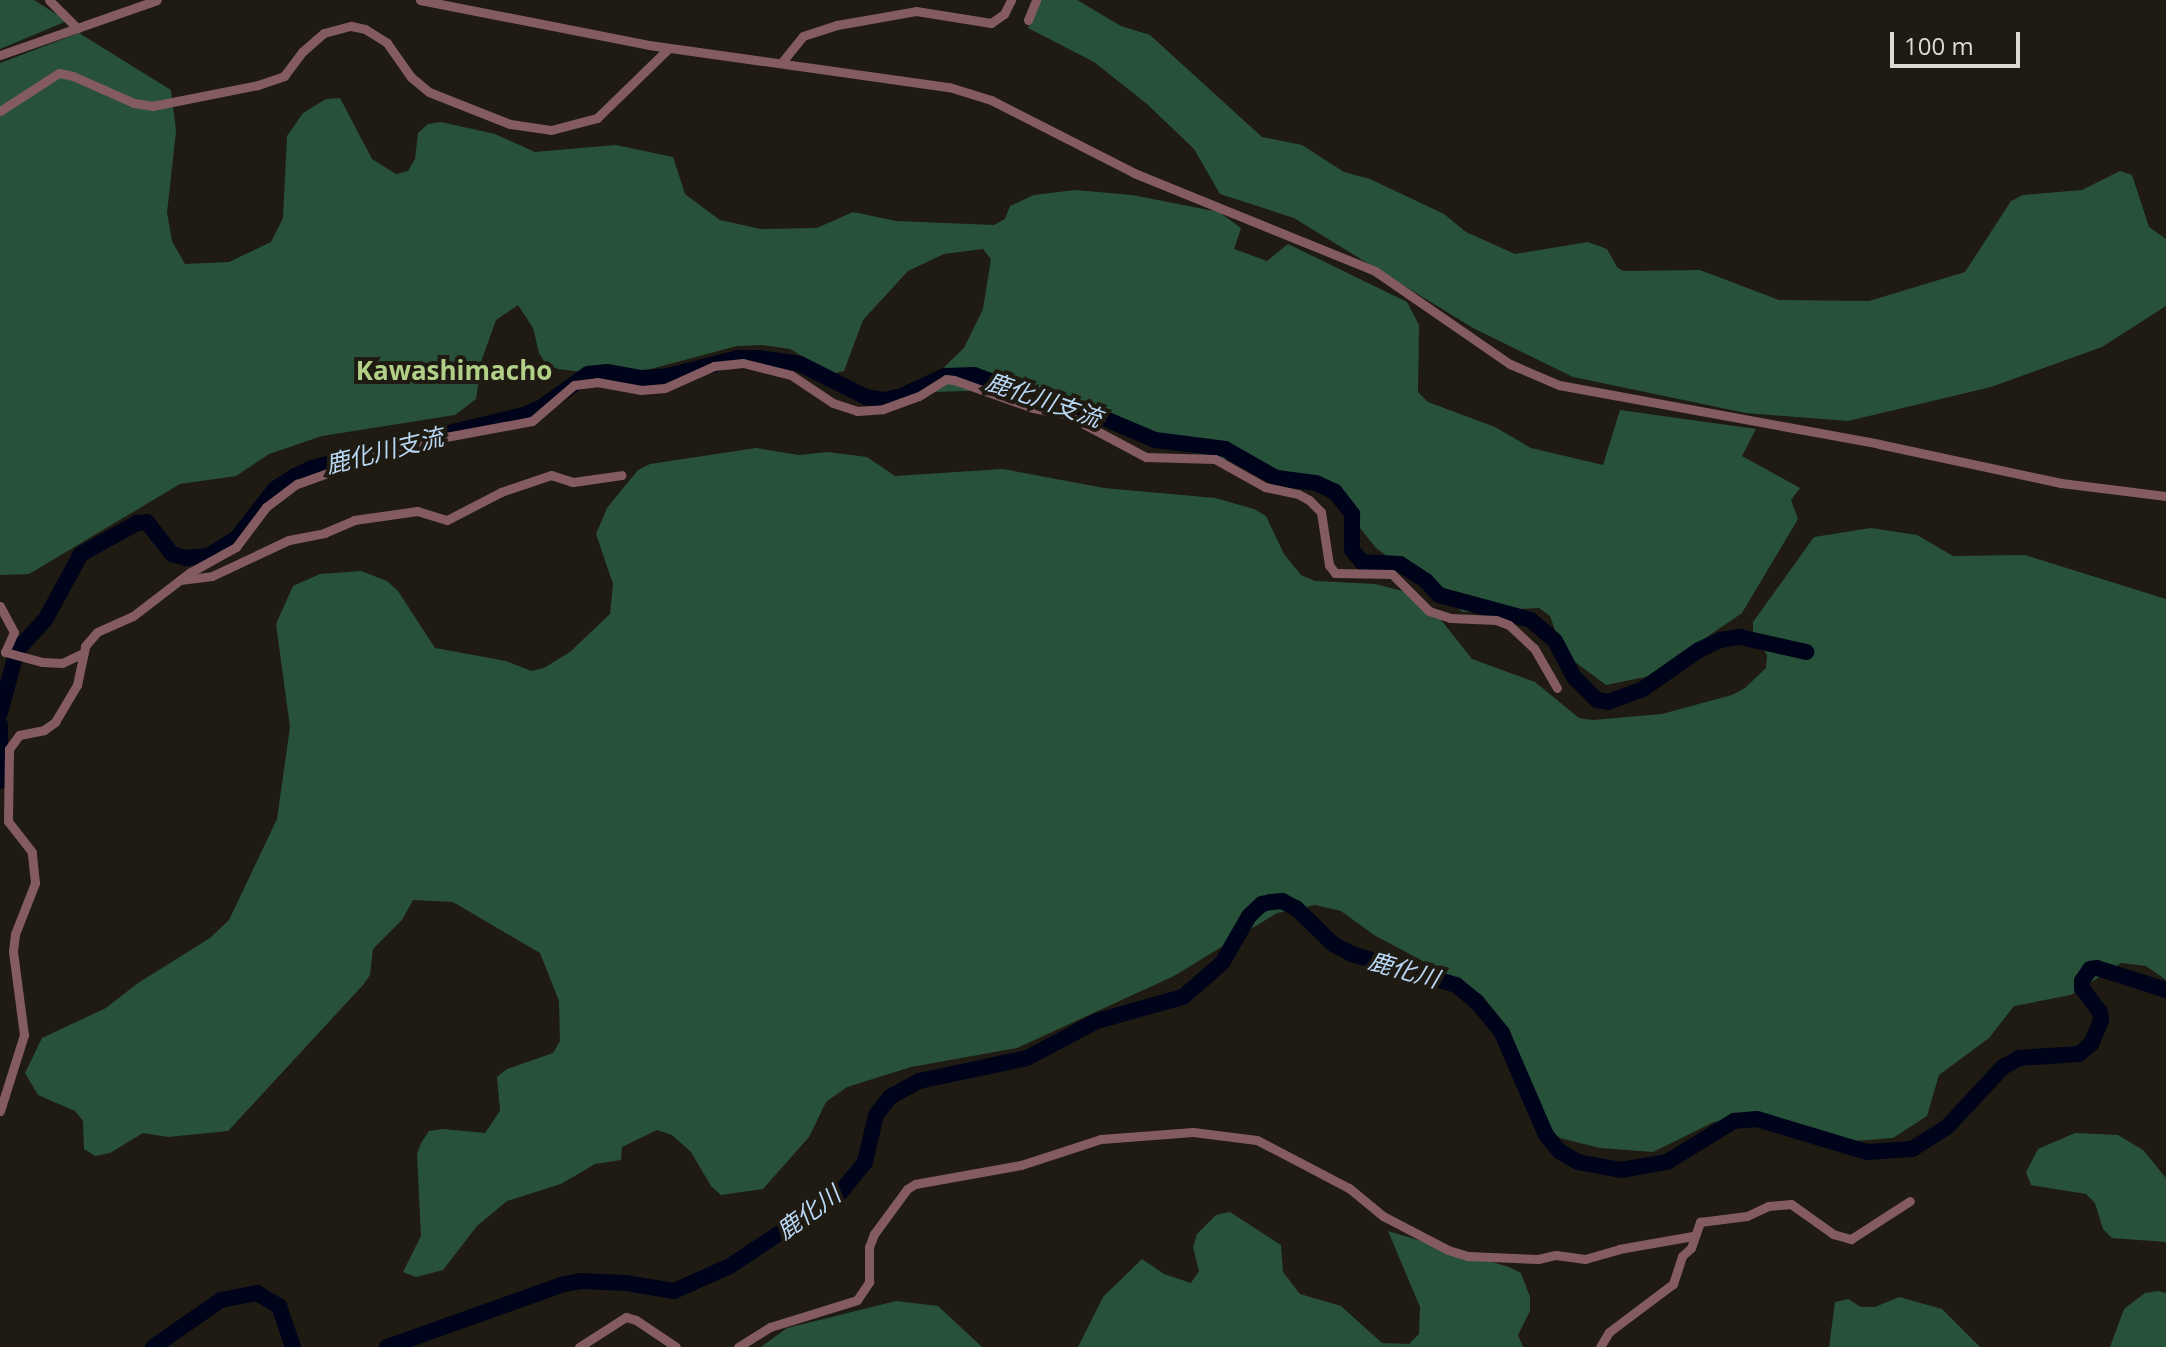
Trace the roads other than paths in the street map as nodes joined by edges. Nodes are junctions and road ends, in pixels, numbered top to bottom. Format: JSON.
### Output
{"nodes":[{"id":1,"x":49,"y":0,"type":"edge"},
{"id":2,"x":157,"y":0,"type":"edge"},
{"id":3,"x":420,"y":0,"type":"edge"},
{"id":4,"x":1011,"y":0,"type":"edge"},
{"id":5,"x":1036,"y":0,"type":"edge"},
{"id":6,"x":1028,"y":20,"type":"dead end"},
{"id":7,"x":77,"y":28,"type":"junction"},
{"id":8,"x":669,"y":48,"type":"junction"},
{"id":9,"x":0,"y":55,"type":"edge"},
{"id":10,"x":782,"y":62,"type":"junction"},
{"id":11,"x":0,"y":111,"type":"edge"},
{"id":12,"x":622,"y":475,"type":"dead end"},
{"id":13,"x":2166,"y":496,"type":"edge"},
{"id":14,"x":178,"y":580,"type":"junction"},
{"id":15,"x":0,"y":606,"type":"edge"},
{"id":16,"x":81,"y":654,"type":"junction"},
{"id":17,"x":1557,"y":688,"type":"dead end"},
{"id":18,"x":0,"y":1111,"type":"edge"},
{"id":19,"x":1910,"y":1201,"type":"dead end"},
{"id":20,"x":1693,"y":1236,"type":"junction"},
{"id":21,"x":579,"y":1347,"type":"edge"},
{"id":22,"x":676,"y":1347,"type":"edge"},
{"id":23,"x":738,"y":1347,"type":"edge"},
{"id":24,"x":1600,"y":1347,"type":"edge"}],
"edges":[{"from":1,"to":7,"type":"street"},
{"from":2,"to":7,"type":"street"},
{"from":3,"to":8,"type":"street"},
{"from":4,"to":10,"type":"street"},
{"from":5,"to":6,"type":"street"},
{"from":7,"to":9,"type":"street"},
{"from":8,"to":10,"type":"street"},
{"from":8,"to":11,"type":"street"},
{"from":10,"to":13,"type":"street"},
{"from":12,"to":14,"type":"street"},
{"from":14,"to":16,"type":"street"},
{"from":14,"to":17,"type":"street"},
{"from":15,"to":16,"type":"street"},
{"from":16,"to":18,"type":"street"},
{"from":19,"to":20,"type":"street"},
{"from":20,"to":23,"type":"street"},
{"from":20,"to":24,"type":"street"},
{"from":21,"to":22,"type":"street"}]}
